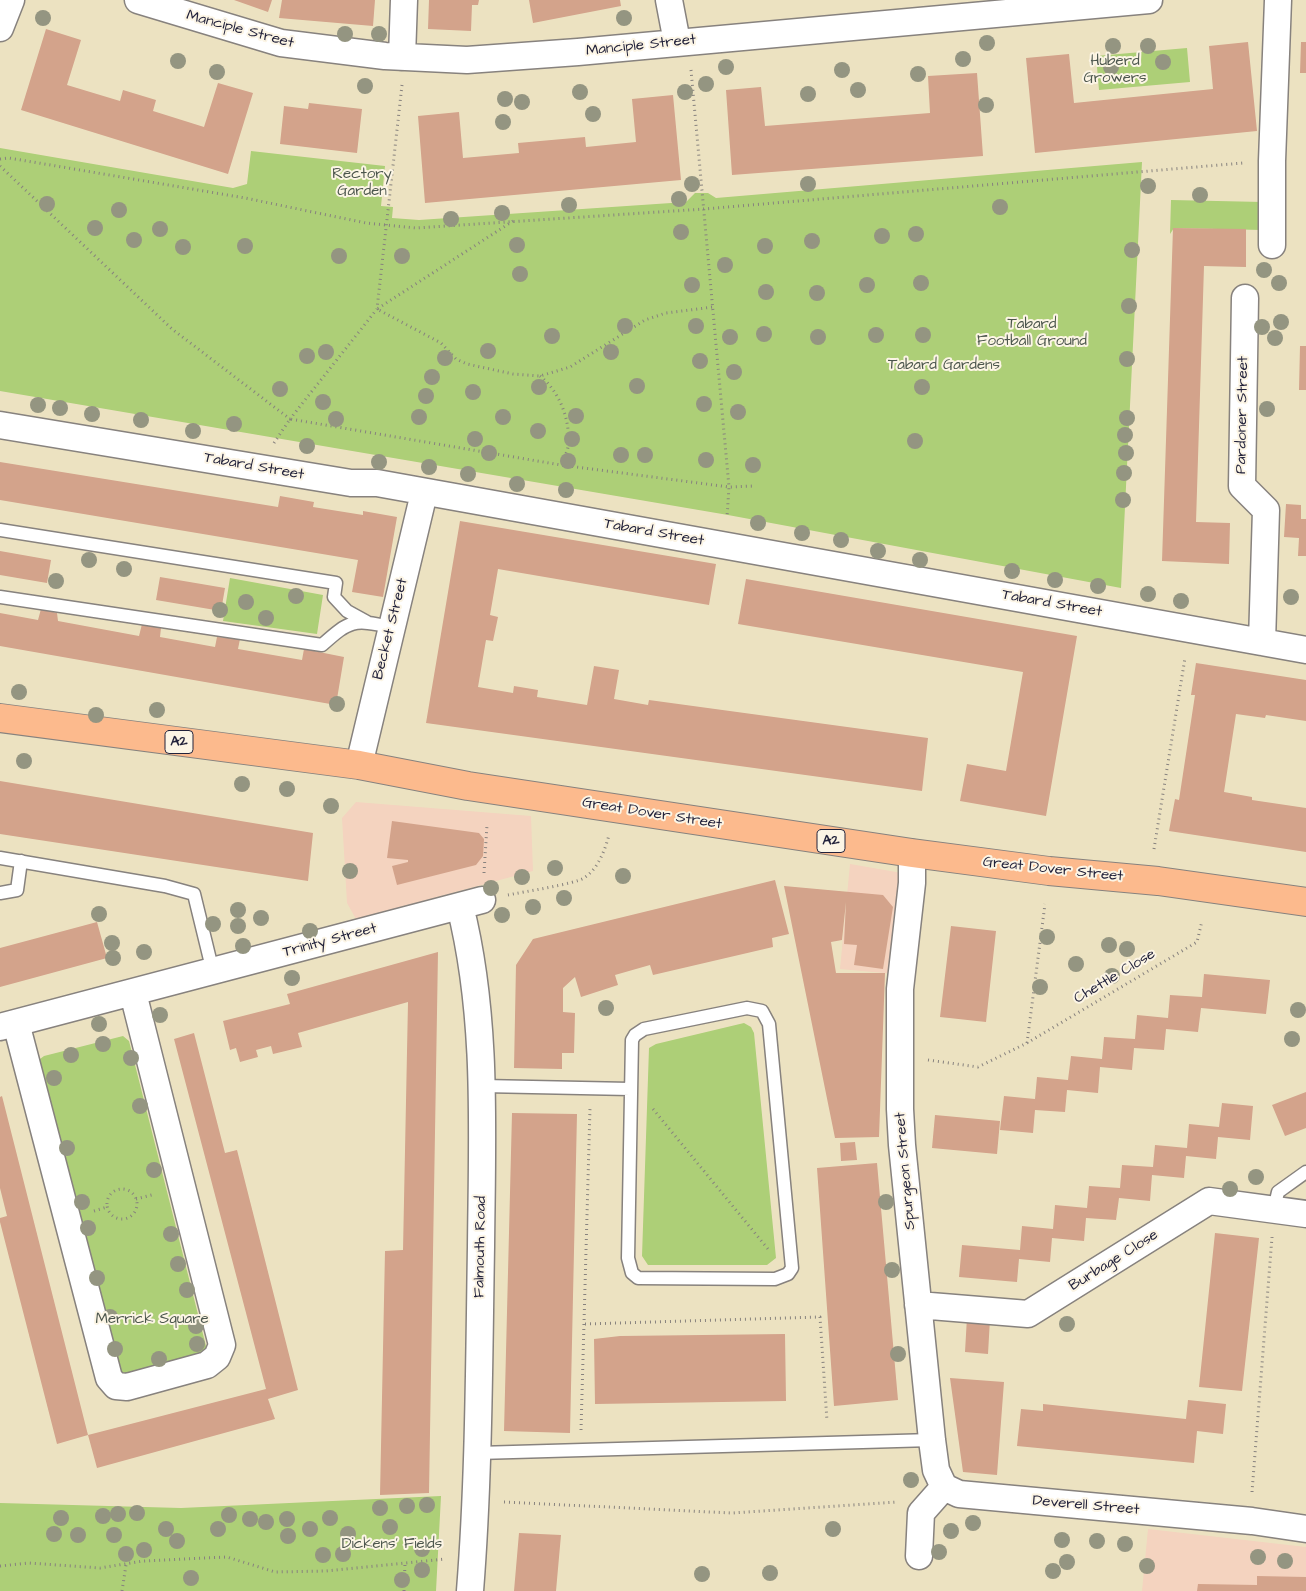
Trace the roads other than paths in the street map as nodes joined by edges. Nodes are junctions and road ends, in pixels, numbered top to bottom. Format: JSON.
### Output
{"nodes":[{"id":1,"x":11,"y":0,"type":"edge"},
{"id":2,"x":138,"y":0,"type":"edge"},
{"id":3,"x":404,"y":0,"type":"edge"},
{"id":4,"x":668,"y":0,"type":"edge"},
{"id":5,"x":1150,"y":0,"type":"edge"},
{"id":6,"x":1278,"y":0,"type":"edge"},
{"id":7,"x":0,"y":28,"type":"edge"},
{"id":8,"x":677,"y":42,"type":"junction"},
{"id":9,"x":402,"y":57,"type":"junction"},
{"id":10,"x":1272,"y":244,"type":"dead end"},
{"id":11,"x":1245,"y":298,"type":"dead end"},
{"id":12,"x":0,"y":425,"type":"edge"},
{"id":13,"x":424,"y":493,"type":"junction"},
{"id":14,"x":0,"y":530,"type":"edge"},
{"id":15,"x":0,"y":597,"type":"edge"},
{"id":16,"x":379,"y":625,"type":"junction"},
{"id":17,"x":1262,"y":642,"type":"junction"},
{"id":18,"x":1306,"y":650,"type":"edge"},
{"id":19,"x":0,"y":718,"type":"edge"},
{"id":20,"x":358,"y":765,"type":"junction"},
{"id":21,"x":912,"y":854,"type":"junction"},
{"id":22,"x":0,"y":858,"type":"edge"},
{"id":23,"x":21,"y":861,"type":"junction"},
{"id":24,"x":0,"y":893,"type":"edge"},
{"id":25,"x":1306,"y":902,"type":"edge"},
{"id":26,"x":471,"y":903,"type":"joint"},
{"id":27,"x":213,"y":972,"type":"junction"},
{"id":28,"x":133,"y":993,"type":"junction"},
{"id":29,"x":8,"y":1025,"type":"edge"},
{"id":30,"x":483,"y":1086,"type":"junction"},
{"id":31,"x":630,"y":1089,"type":"junction"},
{"id":32,"x":1306,"y":1172,"type":"edge"},
{"id":33,"x":1274,"y":1208,"type":"junction"},
{"id":34,"x":1306,"y":1214,"type":"edge"},
{"id":35,"x":918,"y":1305,"type":"junction"},
{"id":36,"x":932,"y":1440,"type":"junction"},
{"id":37,"x":478,"y":1453,"type":"junction"},
{"id":38,"x":935,"y":1496,"type":"junction"},
{"id":39,"x":1306,"y":1529,"type":"edge"},
{"id":40,"x":919,"y":1556,"type":"dead end"},
{"id":41,"x":470,"y":1591,"type":"edge"}],
"edges":[{"from":1,"to":7,"type":"street"},
{"from":2,"to":9,"type":"street","name":"Manciple Street"},
{"from":3,"to":9,"type":"street"},
{"from":4,"to":8,"type":"street"},
{"from":5,"to":8,"type":"street","name":"Manciple Street"},
{"from":6,"to":10,"type":"street"},
{"from":8,"to":9,"type":"street","name":"Manciple Street"},
{"from":11,"to":17,"type":"street","name":"Pardoner Street"},
{"from":12,"to":13,"type":"street","name":"Tabard Street"},
{"from":13,"to":16,"type":"street","name":"Becket Street"},
{"from":13,"to":17,"type":"street","name":"Tabard Street"},
{"from":14,"to":16,"type":"lane"},
{"from":15,"to":16,"type":"lane"},
{"from":16,"to":20,"type":"street","name":"Becket Street"},
{"from":17,"to":18,"type":"street","name":"Tabard Street"},
{"from":19,"to":20,"type":"main road","name":"Great Dover Street","number":"A2"},
{"from":20,"to":21,"type":"main road","name":"Great Dover Street","number":"A2"},
{"from":21,"to":25,"type":"main road","name":"Great Dover Street","number":"A2"},
{"from":21,"to":35,"type":"street","name":"Spurgeon Street"},
{"from":22,"to":23,"type":"lane"},
{"from":23,"to":24,"type":"lane"},
{"from":23,"to":27,"type":"lane"},
{"from":26,"to":27,"type":"street","name":"Trinity Street"},
{"from":26,"to":30,"type":"street","name":"Falmouth Road"},
{"from":27,"to":28,"type":"street","name":"Trinity Street"},
{"from":28,"to":29,"type":"street","name":"Trinity Street"},
{"from":28,"to":29,"type":"street"},
{"from":30,"to":31,"type":"lane"},
{"from":30,"to":37,"type":"street","name":"Falmouth Road"},
{"from":31,"to":31,"type":"lane"},
{"from":32,"to":33,"type":"lane"},
{"from":33,"to":34,"type":"street","name":"Burbage Close"},
{"from":33,"to":35,"type":"street","name":"Burbage Close"},
{"from":35,"to":36,"type":"street","name":"Spurgeon Street"},
{"from":36,"to":37,"type":"lane"},
{"from":36,"to":38,"type":"street","name":"Spurgeon Street"},
{"from":37,"to":41,"type":"street","name":"Falmouth Road"},
{"from":38,"to":39,"type":"street","name":"Deverell Street"},
{"from":38,"to":40,"type":"street"}]}
